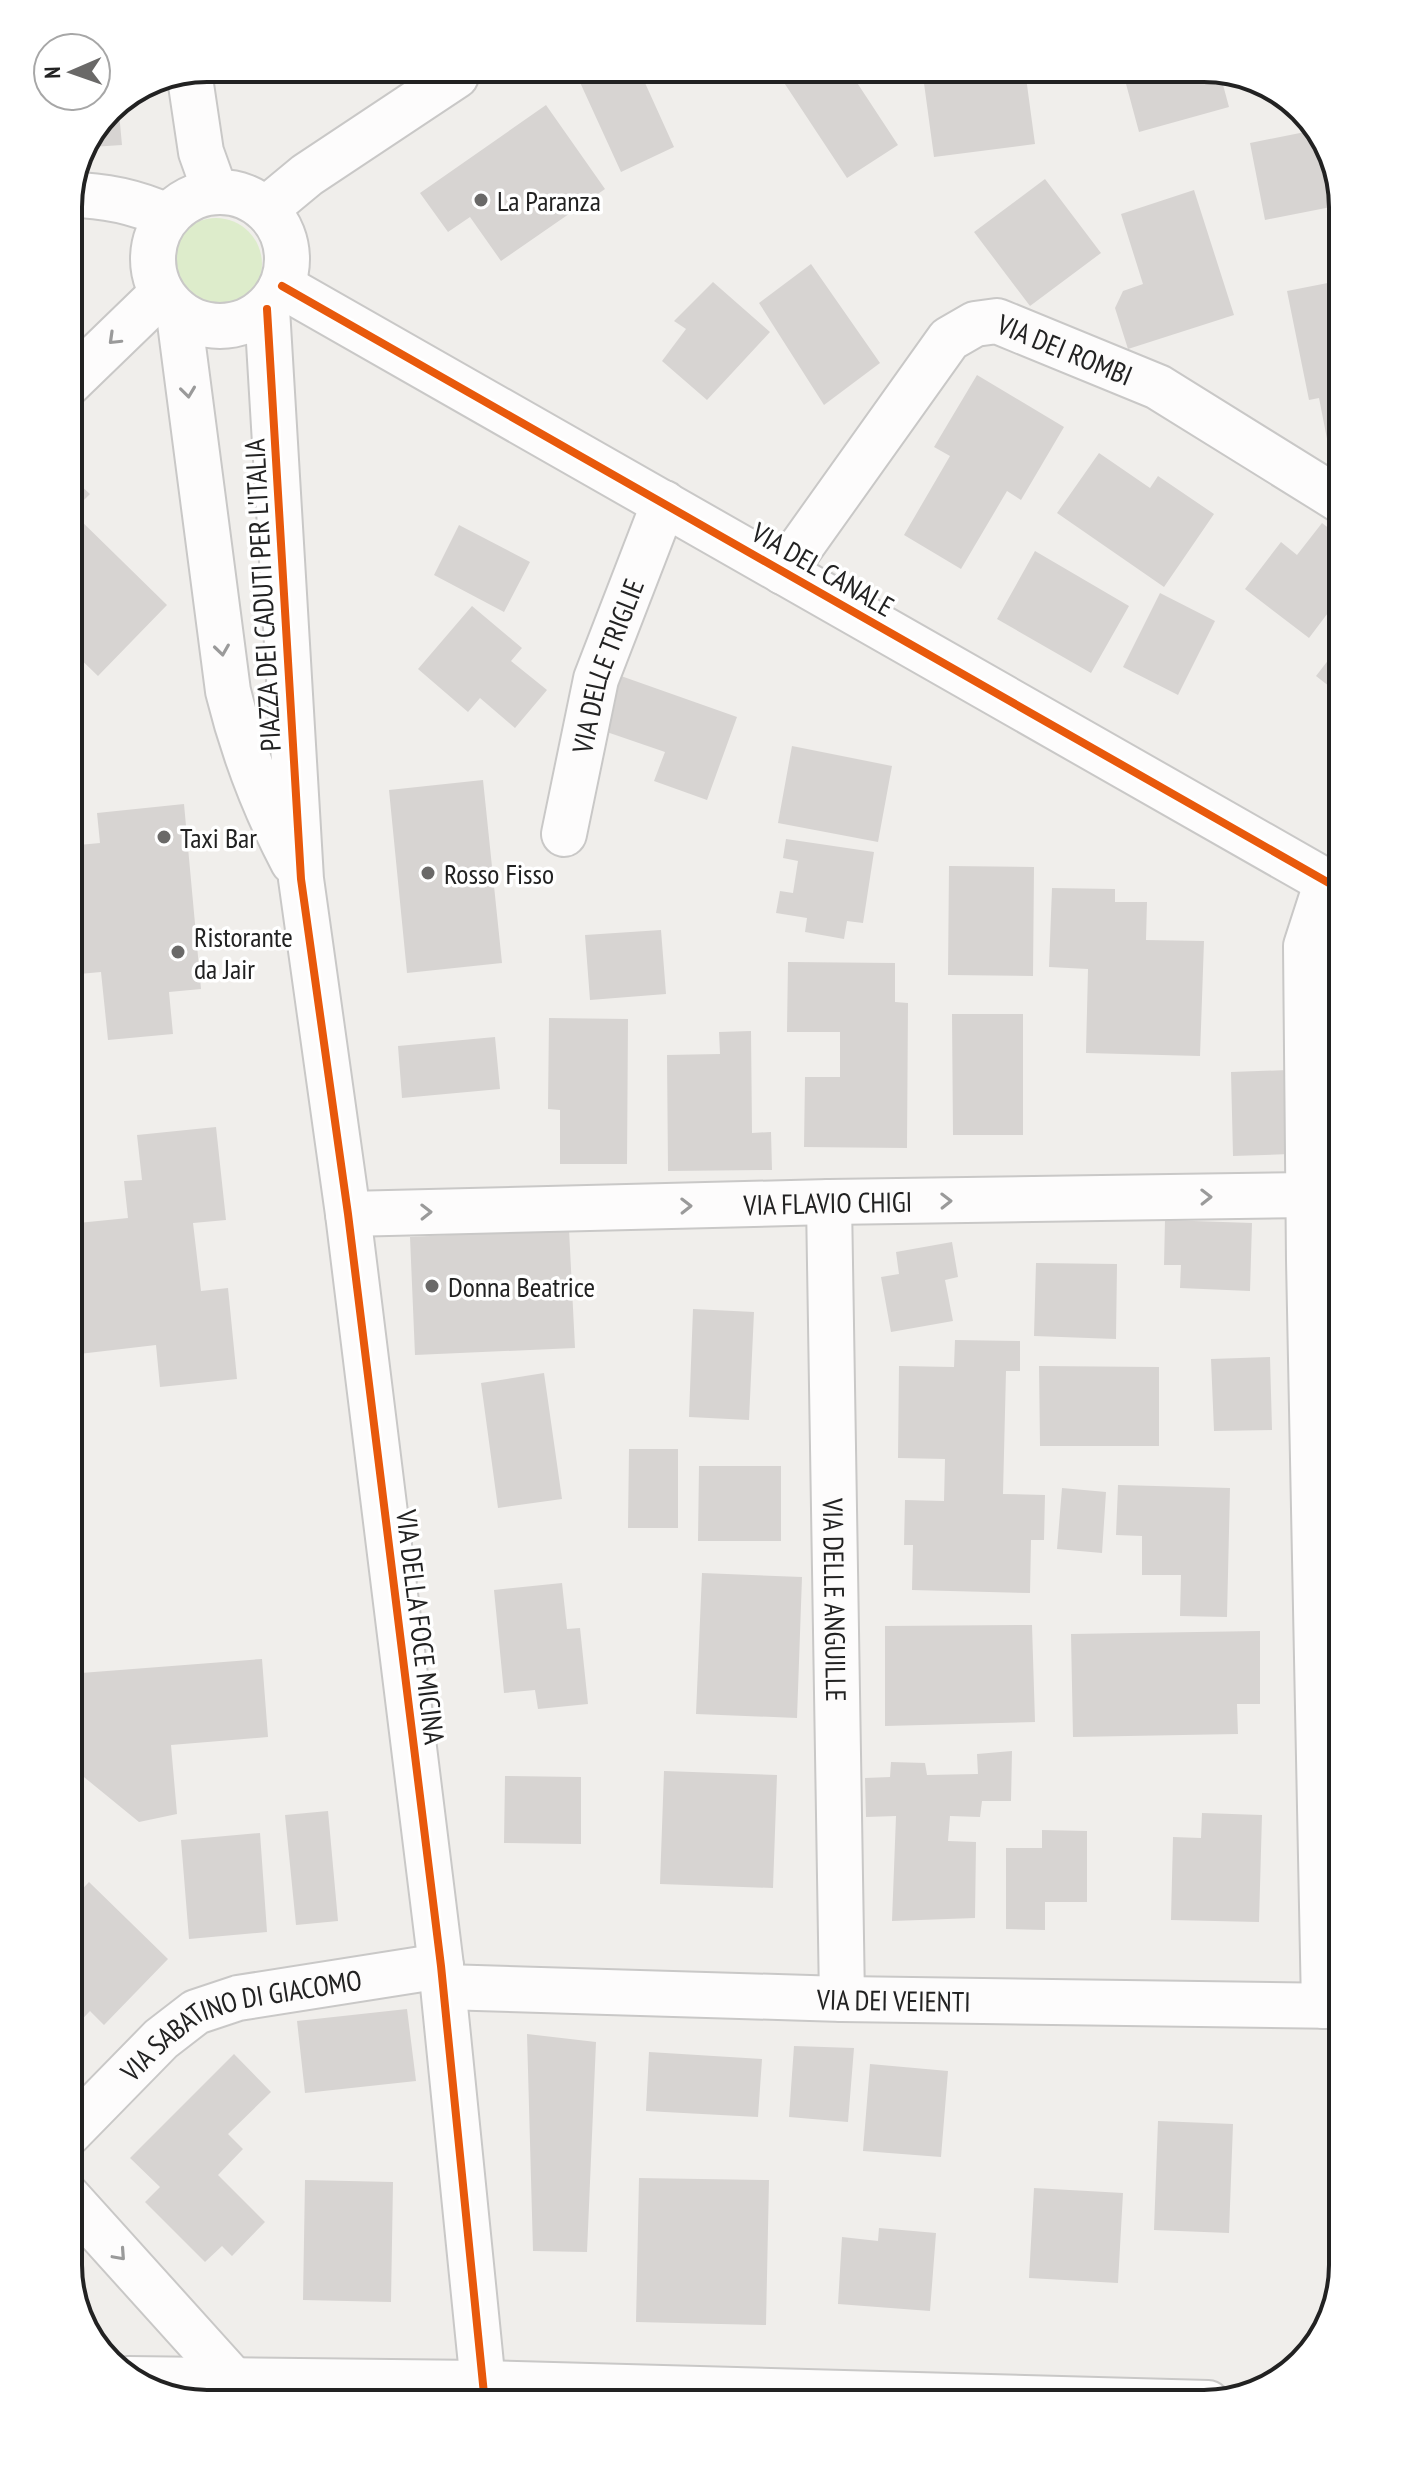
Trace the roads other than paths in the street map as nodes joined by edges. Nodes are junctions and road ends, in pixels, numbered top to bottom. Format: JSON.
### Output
{"nodes":[{"id":1,"x":447,"y":82,"type":"edge"},
{"id":2,"x":191,"y":83,"type":"edge"},
{"id":3,"x":215,"y":191,"type":"junction"},
{"id":4,"x":82,"y":196,"type":"edge"},
{"id":5,"x":266,"y":209,"type":"junction"},
{"id":6,"x":167,"y":216,"type":"junction"},
{"id":7,"x":274,"y":298,"type":"junction"},
{"id":8,"x":170,"y":304,"type":"junction"},
{"id":9,"x":82,"y":373,"type":"edge"},
{"id":10,"x":1329,"y":493,"type":"edge"},
{"id":11,"x":664,"y":503,"type":"junction"},
{"id":12,"x":783,"y":572,"type":"junction"},
{"id":13,"x":564,"y":834,"type":"dead end"},
{"id":14,"x":301,"y":879,"type":"junction"},
{"id":15,"x":1329,"y":883,"type":"edge"},
{"id":16,"x":1329,"y":898,"type":"edge"},
{"id":17,"x":1309,"y":1195,"type":"junction"},
{"id":18,"x":829,"y":1202,"type":"junction"},
{"id":19,"x":348,"y":1214,"type":"junction"},
{"id":20,"x":1326,"y":1261,"type":"edge"},
{"id":21,"x":1329,"y":1540,"type":"edge"},
{"id":22,"x":442,"y":1977,"type":"junction"},
{"id":23,"x":842,"y":1999,"type":"junction"},
{"id":24,"x":1329,"y":2006,"type":"edge"},
{"id":25,"x":82,"y":2120,"type":"edge"},
{"id":26,"x":82,"y":2213,"type":"edge"},
{"id":27,"x":158,"y":2380,"type":"edge"},
{"id":28,"x":234,"y":2381,"type":"junction"},
{"id":29,"x":422,"y":2390,"type":"edge"},
{"id":30,"x":484,"y":2390,"type":"edge"}],
"edges":[{"from":1,"to":5,"type":"street"},
{"from":2,"to":3,"type":"street"},
{"from":3,"to":5,"type":"street"},
{"from":3,"to":6,"type":"street"},
{"from":4,"to":6,"type":"street"},
{"from":5,"to":7,"type":"street","name":"PIAZZA DEI CADUTI PER L'ITALIA"},
{"from":6,"to":8,"type":"street","name":"PIAZZA DEI CADUTI PER L'ITALIA"},
{"from":7,"to":8,"type":"street"},
{"from":7,"to":11,"type":"street","name":"VIA DEL CANALE"},
{"from":7,"to":14,"type":"street","name":"PIAZZA DEI CADUTI PER L'ITALIA"},
{"from":8,"to":9,"type":"street","one_way":true},
{"from":8,"to":14,"type":"street","name":"PIAZZA DEI CADUTI PER L'ITALIA","one_way":true},
{"from":10,"to":12,"type":"street","name":"VIA DEI ROMBI"},
{"from":11,"to":12,"type":"street","name":"VIA DEL CANALE"},
{"from":11,"to":13,"type":"street","name":"VIA DELLE TRIGLIE"},
{"from":12,"to":15,"type":"street","name":"VIA DEL CANALE"},
{"from":14,"to":19,"type":"street","name":"VIA DELLA FOCE MICINA"},
{"from":16,"to":17,"type":"street"},
{"from":18,"to":17,"type":"street","name":"VIA FLAVIO CHIGI","one_way":true},
{"from":17,"to":20,"type":"street"},
{"from":19,"to":18,"type":"street","name":"VIA FLAVIO CHIGI","one_way":true},
{"from":18,"to":23,"type":"street","name":"VIA DELLE ANGUILLE"},
{"from":19,"to":22,"type":"street","name":"VIA DELLA FOCE MICINA"},
{"from":20,"to":21,"type":"street"},
{"from":22,"to":23,"type":"street","name":"VIA DEI VEIENTI"},
{"from":22,"to":25,"type":"street","name":"VIA SABATINO DI GIACOMO"},
{"from":22,"to":30,"type":"street","name":"VIA DELLA FOCE MICINA"},
{"from":23,"to":24,"type":"street","name":"VIA DEI VEIENTI"},
{"from":26,"to":28,"type":"street","one_way":true},
{"from":27,"to":28,"type":"street"},
{"from":28,"to":29,"type":"street"}]}
